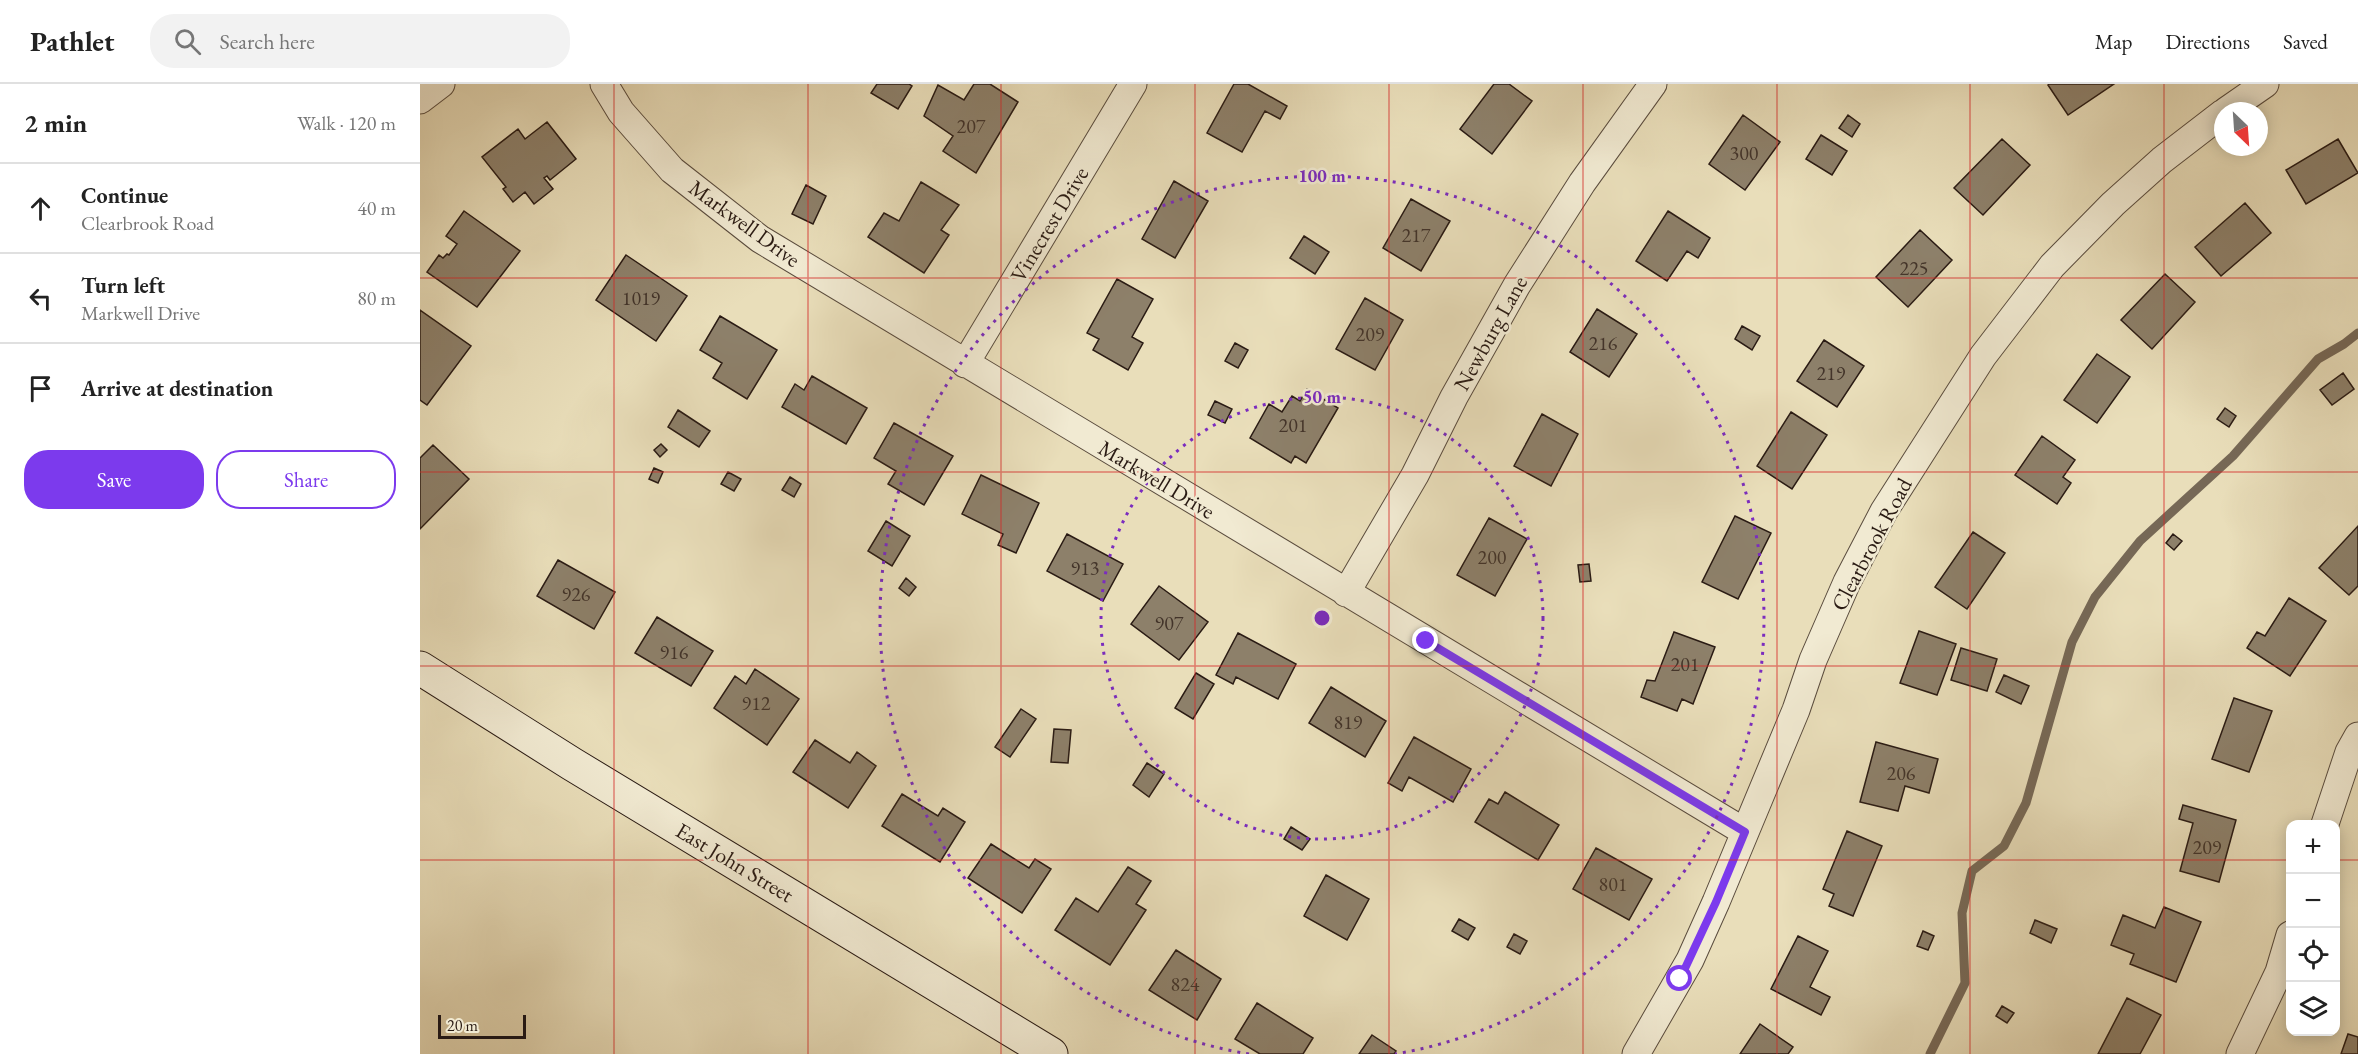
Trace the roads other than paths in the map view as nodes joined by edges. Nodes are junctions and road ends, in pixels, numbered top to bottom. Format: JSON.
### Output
{"nodes":[{"id":1,"x":441,"y":84,"type":"edge"},
{"id":2,"x":604,"y":84,"type":"edge"},
{"id":3,"x":1133,"y":84,"type":"edge"},
{"id":4,"x":1653,"y":84,"type":"edge"},
{"id":5,"x":2265,"y":84,"type":"edge"},
{"id":6,"x":420,"y":99,"type":"edge"},
{"id":7,"x":2239,"y":102,"type":"edge"},
{"id":8,"x":2214,"y":120,"type":"edge"},
{"id":9,"x":965,"y":364,"type":"junction"},
{"id":10,"x":1346,"y":593,"type":"junction"},
{"id":11,"x":420,"y":668,"type":"edge"},
{"id":12,"x":2358,"y":736,"type":"edge"},
{"id":13,"x":2327,"y":820,"type":"edge"},
{"id":14,"x":1745,"y":832,"type":"junction"},
{"id":15,"x":2286,"y":948,"type":"edge"},
{"id":16,"x":1051,"y":1054,"type":"edge"},
{"id":17,"x":1636,"y":1054,"type":"edge"},
{"id":18,"x":2240,"y":1054,"type":"edge"}],
"edges":[{"from":1,"to":6,"type":"street"},
{"from":2,"to":9,"type":"street","name":"Markwell Drive"},
{"from":3,"to":9,"type":"street","name":"Vinecrest Drive"},
{"from":4,"to":10,"type":"street","name":"Newburg Lane"},
{"from":5,"to":7,"type":"street","name":"Clearbrook Road"},
{"from":8,"to":14,"type":"street","name":"Clearbrook Road"},
{"from":9,"to":10,"type":"street","name":"Markwell Drive"},
{"from":10,"to":14,"type":"street","name":"Markwell Drive"},
{"from":11,"to":16,"type":"main road","name":"East John Street"},
{"from":12,"to":13,"type":"street"},
{"from":14,"to":17,"type":"street","name":"Clearbrook Road"},
{"from":15,"to":18,"type":"street"}]}
